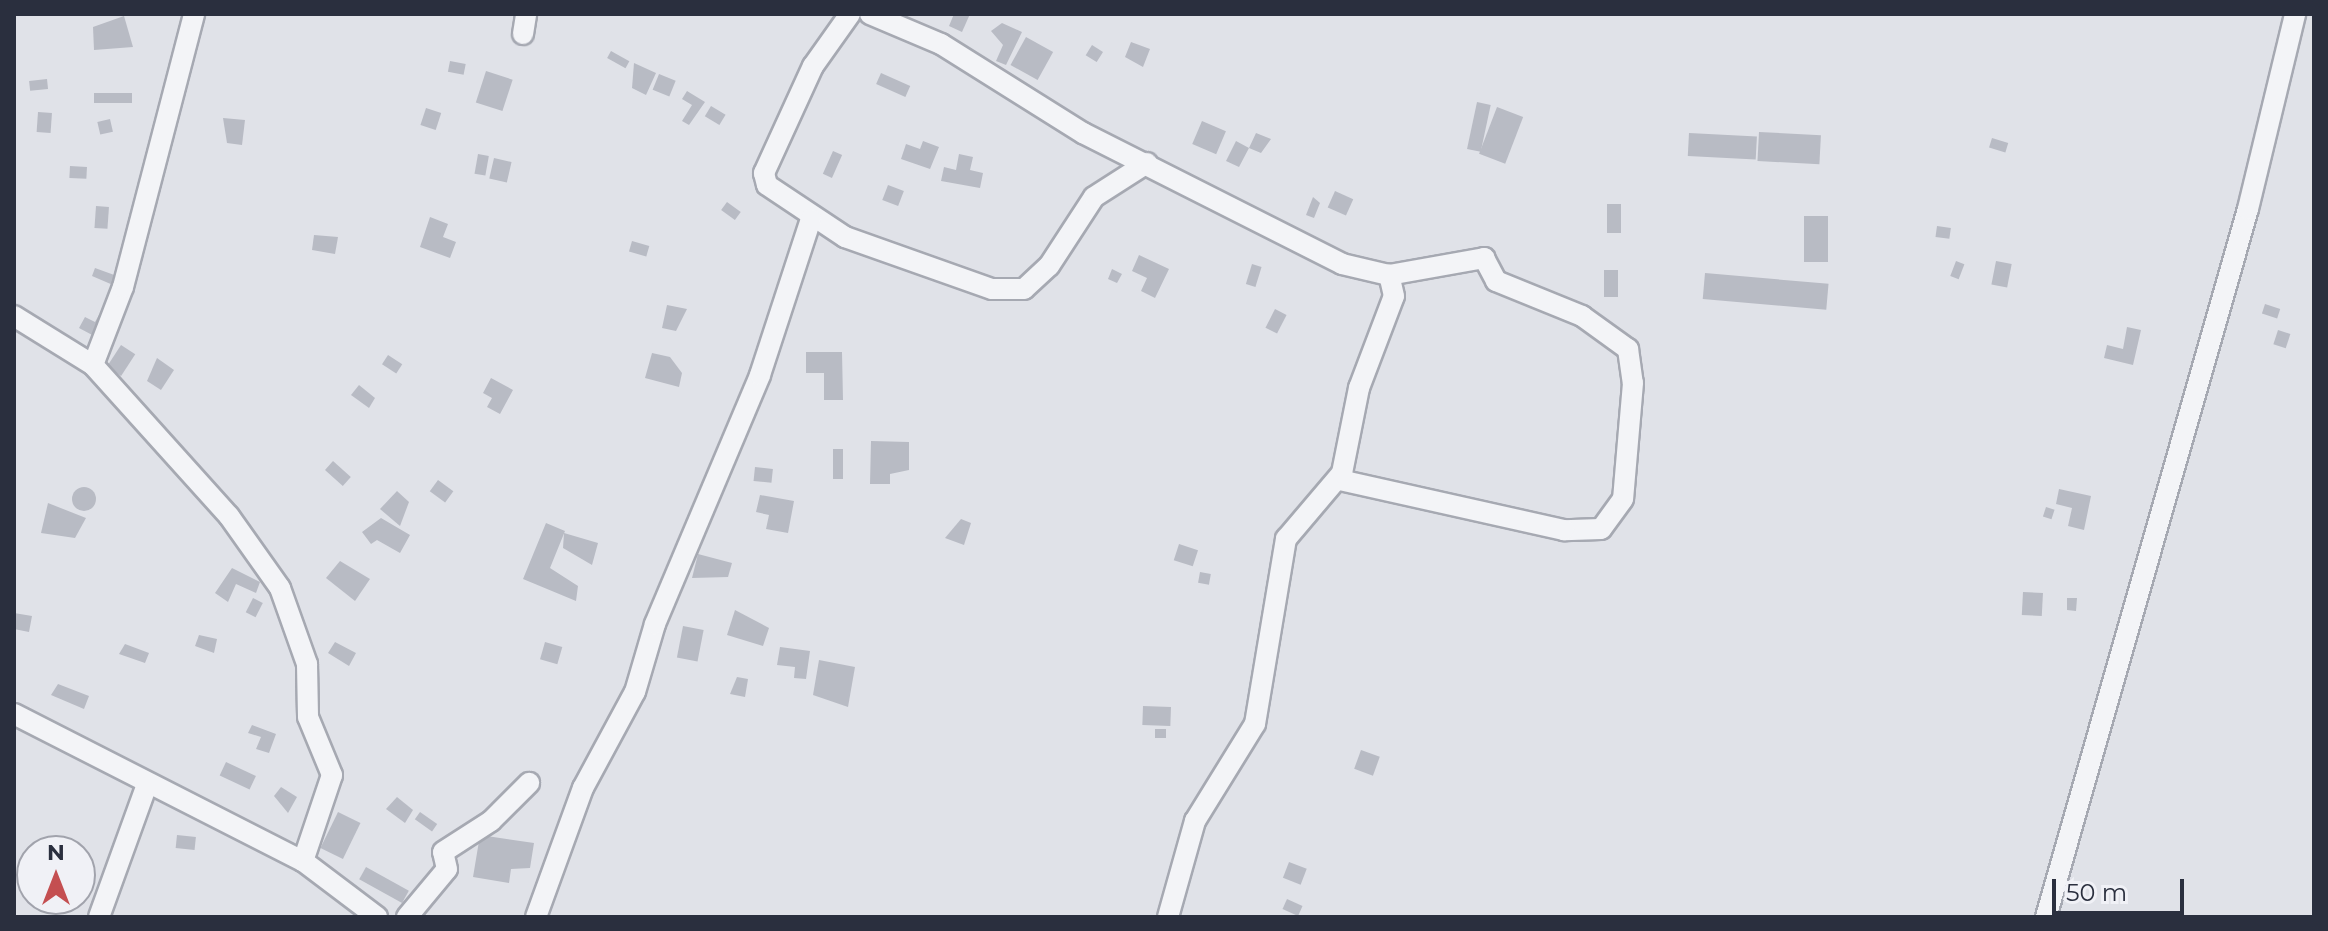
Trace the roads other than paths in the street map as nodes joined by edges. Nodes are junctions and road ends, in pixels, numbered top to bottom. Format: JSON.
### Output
{"nodes":[{"id":1,"x":194,"y":14,"type":"edge"},
{"id":2,"x":850,"y":14,"type":"edge"},
{"id":3,"x":870,"y":14,"type":"edge"},
{"id":4,"x":2295,"y":14,"type":"edge"},
{"id":5,"x":1147,"y":163,"type":"junction"},
{"id":6,"x":811,"y":219,"type":"junction"},
{"id":7,"x":1389,"y":275,"type":"junction"},
{"id":8,"x":14,"y":316,"type":"edge"},
{"id":9,"x":93,"y":365,"type":"junction"},
{"id":10,"x":1340,"y":480,"type":"junction"},
{"id":11,"x":14,"y":714,"type":"edge"},
{"id":12,"x":529,"y":783,"type":"dead end"},
{"id":13,"x":146,"y":787,"type":"junction"},
{"id":14,"x":303,"y":861,"type":"junction"},
{"id":15,"x":99,"y":917,"type":"edge"},
{"id":16,"x":377,"y":917,"type":"edge"},
{"id":17,"x":407,"y":917,"type":"edge"},
{"id":18,"x":536,"y":917,"type":"edge"},
{"id":19,"x":1168,"y":917,"type":"edge"},
{"id":20,"x":2046,"y":917,"type":"edge"}],
"edges":[{"from":1,"to":9,"type":"street"},
{"from":2,"to":6,"type":"street"},
{"from":3,"to":5,"type":"street"},
{"from":4,"to":20,"type":"street"},
{"from":5,"to":6,"type":"street"},
{"from":5,"to":7,"type":"street"},
{"from":6,"to":18,"type":"street"},
{"from":7,"to":10,"type":"street"},
{"from":7,"to":10,"type":"street"},
{"from":8,"to":9,"type":"street"},
{"from":9,"to":14,"type":"street"},
{"from":10,"to":19,"type":"street"},
{"from":11,"to":13,"type":"street"},
{"from":12,"to":17,"type":"street"},
{"from":13,"to":14,"type":"street"},
{"from":13,"to":15,"type":"street"},
{"from":14,"to":16,"type":"street"}]}
